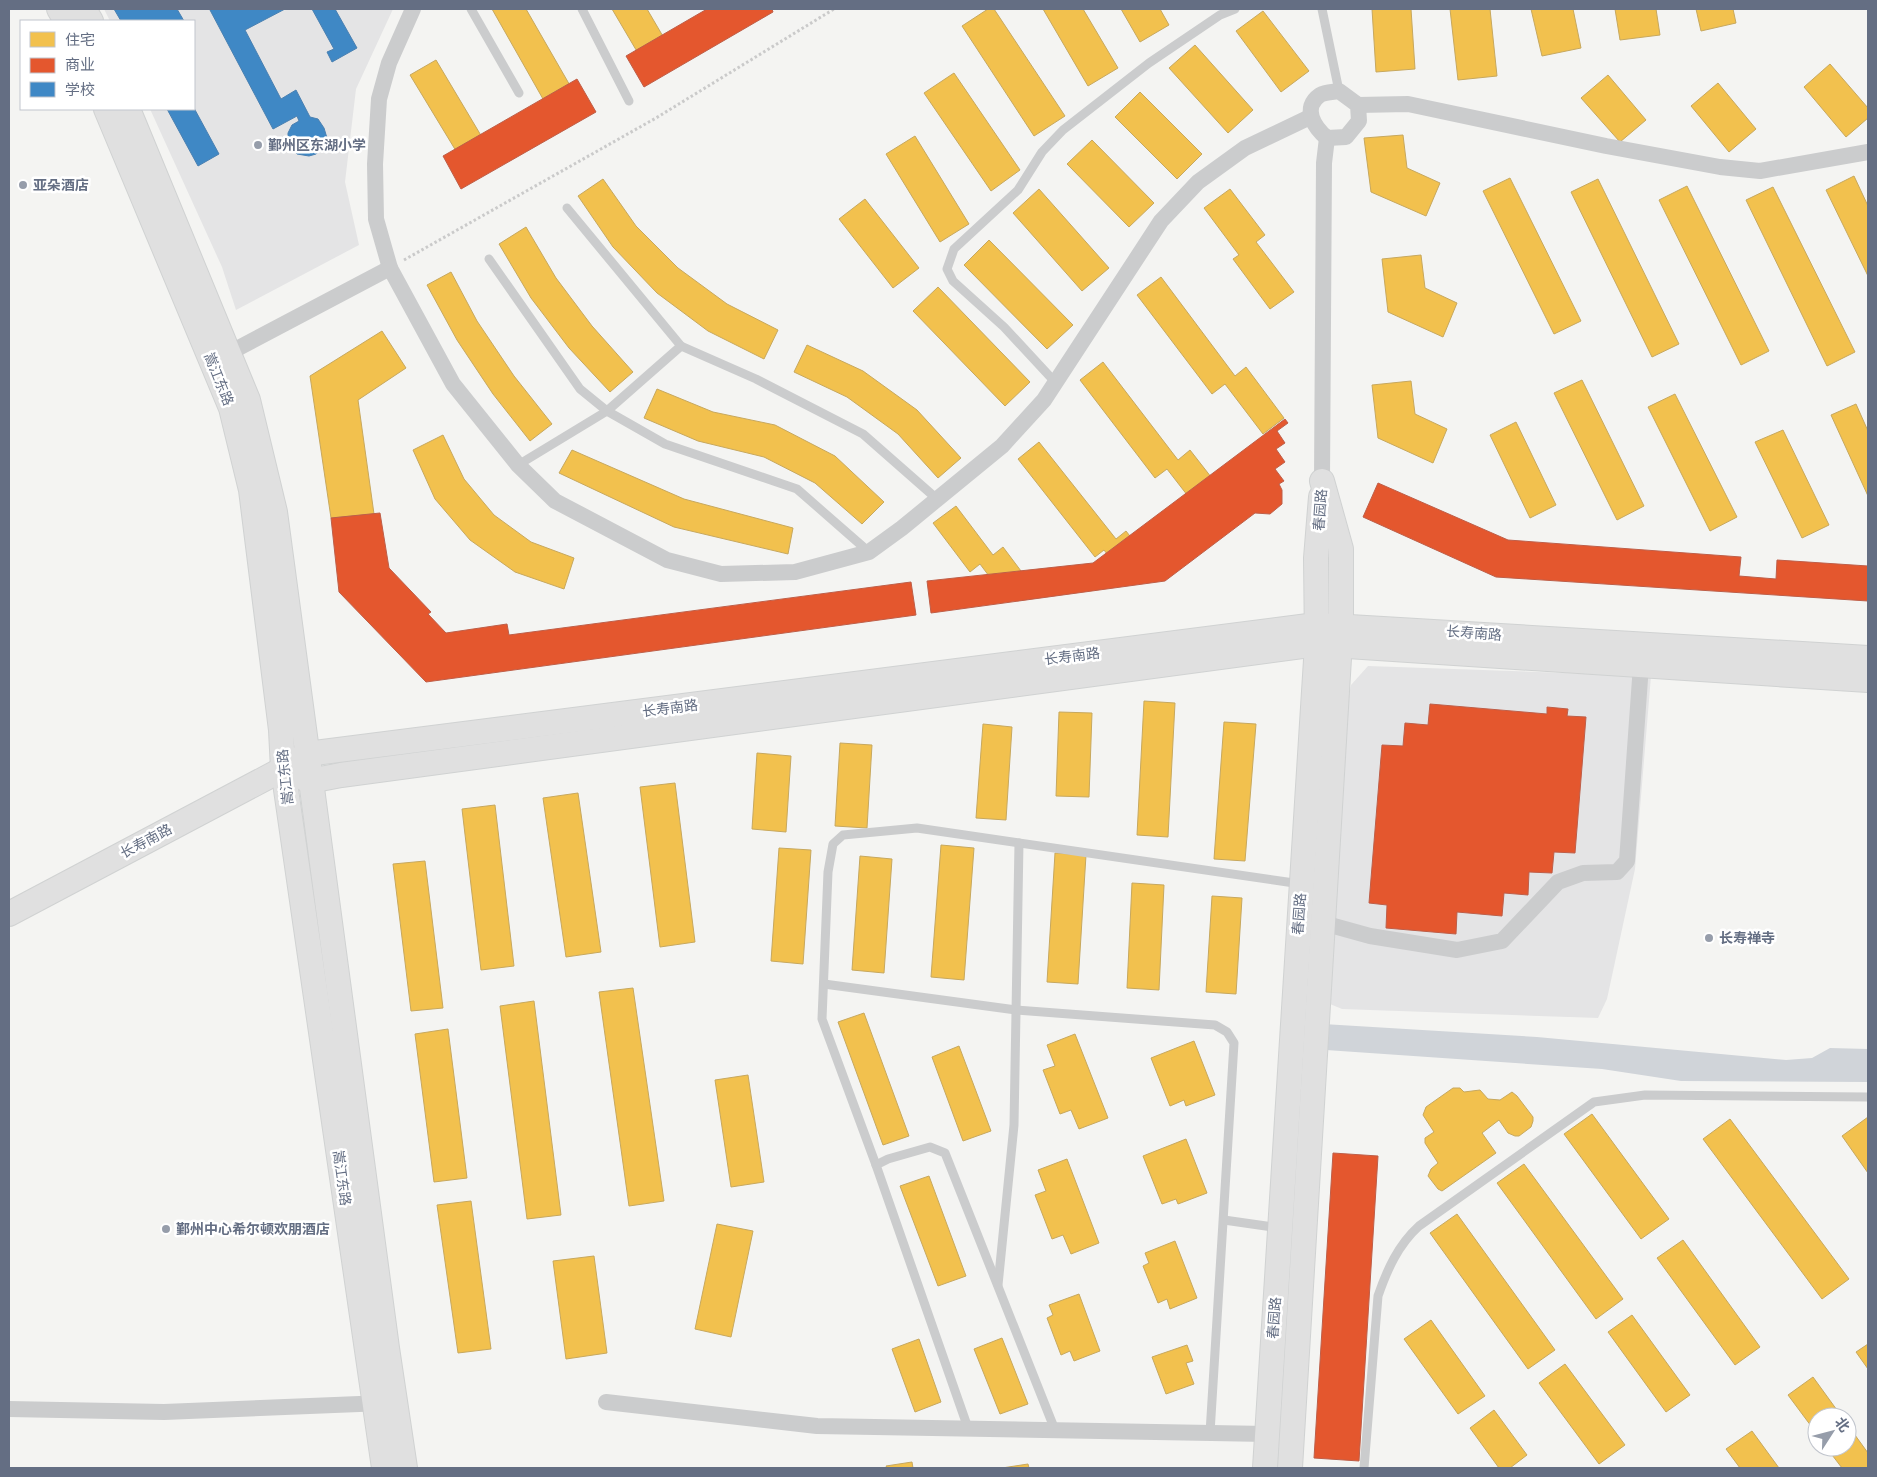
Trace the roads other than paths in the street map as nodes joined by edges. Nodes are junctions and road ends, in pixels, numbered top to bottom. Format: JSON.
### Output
{"nodes":[{"id":1,"x":59,"y":9,"type":"edge"},
{"id":2,"x":84,"y":9,"type":"edge"},
{"id":3,"x":413,"y":9,"type":"edge"},
{"id":4,"x":471,"y":9,"type":"edge"},
{"id":5,"x":582,"y":9,"type":"edge"},
{"id":6,"x":1235,"y":9,"type":"edge"},
{"id":7,"x":1322,"y":9,"type":"edge"},
{"id":8,"x":65,"y":20,"type":"edge"},
{"id":9,"x":90,"y":20,"type":"edge"},
{"id":10,"x":1340,"y":91,"type":"junction"},
{"id":11,"x":519,"y":93,"type":"dead end"},
{"id":12,"x":629,"y":101,"type":"dead end"},
{"id":13,"x":1358,"y":105,"type":"junction"},
{"id":14,"x":106,"y":110,"type":"edge"},
{"id":15,"x":128,"y":110,"type":"edge"},
{"id":16,"x":1310,"y":117,"type":"junction"},
{"id":17,"x":1327,"y":138,"type":"junction"},
{"id":18,"x":1868,"y":152,"type":"edge"},
{"id":19,"x":567,"y":208,"type":"dead end"},
{"id":20,"x":488,"y":260,"type":"dead end"},
{"id":21,"x":390,"y":268,"type":"junction"},
{"id":22,"x":681,"y":346,"type":"junction"},
{"id":23,"x":229,"y":353,"type":"junction"},
{"id":24,"x":1055,"y":382,"type":"junction"},
{"id":25,"x":606,"y":411,"type":"junction"},
{"id":26,"x":518,"y":465,"type":"junction"},
{"id":27,"x":1322,"y":481,"type":"junction"},
{"id":28,"x":937,"y":499,"type":"junction"},
{"id":29,"x":869,"y":552,"type":"junction"},
{"id":30,"x":1316,"y":634,"type":"junction"},
{"id":31,"x":1341,"y":634,"type":"junction"},
{"id":32,"x":1868,"y":658,"type":"edge"},
{"id":33,"x":1642,"y":666,"type":"junction"},
{"id":34,"x":1868,"y":680,"type":"edge"},
{"id":35,"x":307,"y":754,"type":"junction"},
{"id":36,"x":283,"y":769,"type":"junction"},
{"id":37,"x":310,"y":781,"type":"junction"},
{"id":38,"x":1019,"y":843,"type":"junction"},
{"id":39,"x":1301,"y":884,"type":"junction"},
{"id":40,"x":9,"y":914,"type":"edge"},
{"id":41,"x":1323,"y":923,"type":"junction"},
{"id":42,"x":824,"y":984,"type":"junction"},
{"id":43,"x":1016,"y":1010,"type":"junction"},
{"id":44,"x":1868,"y":1097,"type":"edge"},
{"id":45,"x":876,"y":1165,"type":"junction"},
{"id":46,"x":1224,"y":1220,"type":"junction"},
{"id":47,"x":1280,"y":1228,"type":"junction"},
{"id":48,"x":998,"y":1286,"type":"junction"},
{"id":49,"x":606,"y":1402,"type":"dead end"},
{"id":50,"x":385,"y":1403,"type":"junction"},
{"id":51,"x":9,"y":1409,"type":"edge"},
{"id":52,"x":968,"y":1428,"type":"junction"},
{"id":53,"x":1055,"y":1430,"type":"junction"},
{"id":54,"x":1210,"y":1433,"type":"junction"},
{"id":55,"x":1267,"y":1434,"type":"junction"},
{"id":56,"x":384,"y":1468,"type":"edge"},
{"id":57,"x":405,"y":1468,"type":"edge"},
{"id":58,"x":1265,"y":1468,"type":"edge"},
{"id":59,"x":1290,"y":1468,"type":"edge"},
{"id":60,"x":1364,"y":1468,"type":"edge"}],
"edges":[{"from":1,"to":8,"type":"main road"},
{"from":2,"to":9,"type":"main road"},
{"from":3,"to":21,"type":"street"},
{"from":4,"to":11,"type":"lane"},
{"from":5,"to":12,"type":"lane"},
{"from":6,"to":24,"type":"lane"},
{"from":7,"to":10,"type":"lane"},
{"from":10,"to":13,"type":"street"},
{"from":10,"to":16,"type":"street"},
{"from":13,"to":17,"type":"street"},
{"from":13,"to":18,"type":"street"},
{"from":14,"to":36,"type":"main road","name":"嵩江东路"},
{"from":15,"to":23,"type":"main road","name":"嵩江东路"},
{"from":16,"to":17,"type":"street"},
{"from":16,"to":24,"type":"street"},
{"from":17,"to":27,"type":"street"},
{"from":19,"to":22,"type":"lane"},
{"from":20,"to":25,"type":"lane"},
{"from":21,"to":23,"type":"street"},
{"from":21,"to":26,"type":"street"},
{"from":22,"to":25,"type":"lane"},
{"from":22,"to":28,"type":"lane"},
{"from":23,"to":35,"type":"main road","name":"嵩江东路"},
{"from":24,"to":28,"type":"street"},
{"from":25,"to":26,"type":"lane"},
{"from":25,"to":29,"type":"lane"},
{"from":26,"to":29,"type":"street"},
{"from":27,"to":30,"type":"main road","name":"春园路"},
{"from":27,"to":31,"type":"main road","name":"春园路"},
{"from":28,"to":29,"type":"street"},
{"from":30,"to":31,"type":"main road","name":"长寿南路"},
{"from":30,"to":35,"type":"main road","name":"长寿南路"},
{"from":30,"to":37,"type":"main road","name":"长寿南路"},
{"from":30,"to":39,"type":"main road","name":"春园路"},
{"from":31,"to":32,"type":"main road","name":"长寿南路"},
{"from":31,"to":33,"type":"main road","name":"长寿南路"},
{"from":31,"to":41,"type":"main road","name":"春园路"},
{"from":33,"to":34,"type":"main road","name":"长寿南路"},
{"from":33,"to":41,"type":"street"},
{"from":35,"to":36,"type":"main road","name":"长寿南路"},
{"from":35,"to":37,"type":"main road","name":"嵩江东路"},
{"from":36,"to":37,"type":"main road"},
{"from":36,"to":40,"type":"main road","name":"长寿南路"},
{"from":36,"to":50,"type":"main road","name":"嵩江东路"},
{"from":37,"to":50,"type":"main road","name":"嵩江东路"},
{"from":38,"to":39,"type":"lane"},
{"from":38,"to":42,"type":"lane"},
{"from":38,"to":43,"type":"lane"},
{"from":39,"to":47,"type":"main road","name":"春园路"},
{"from":41,"to":59,"type":"main road","name":"春园路"},
{"from":42,"to":43,"type":"lane"},
{"from":42,"to":45,"type":"lane"},
{"from":43,"to":46,"type":"lane"},
{"from":43,"to":48,"type":"lane"},
{"from":44,"to":60,"type":"lane"},
{"from":45,"to":48,"type":"lane"},
{"from":45,"to":52,"type":"lane"},
{"from":46,"to":47,"type":"lane"},
{"from":46,"to":54,"type":"lane"},
{"from":47,"to":55,"type":"main road","name":"春园路"},
{"from":48,"to":53,"type":"lane"},
{"from":49,"to":52,"type":"street"},
{"from":50,"to":51,"type":"street"},
{"from":50,"to":56,"type":"main road","name":"嵩江东路"},
{"from":50,"to":57,"type":"main road","name":"嵩江东路"},
{"from":52,"to":53,"type":"street"},
{"from":53,"to":54,"type":"street"},
{"from":54,"to":55,"type":"street"},
{"from":55,"to":58,"type":"main road","name":"春园路"}]}
